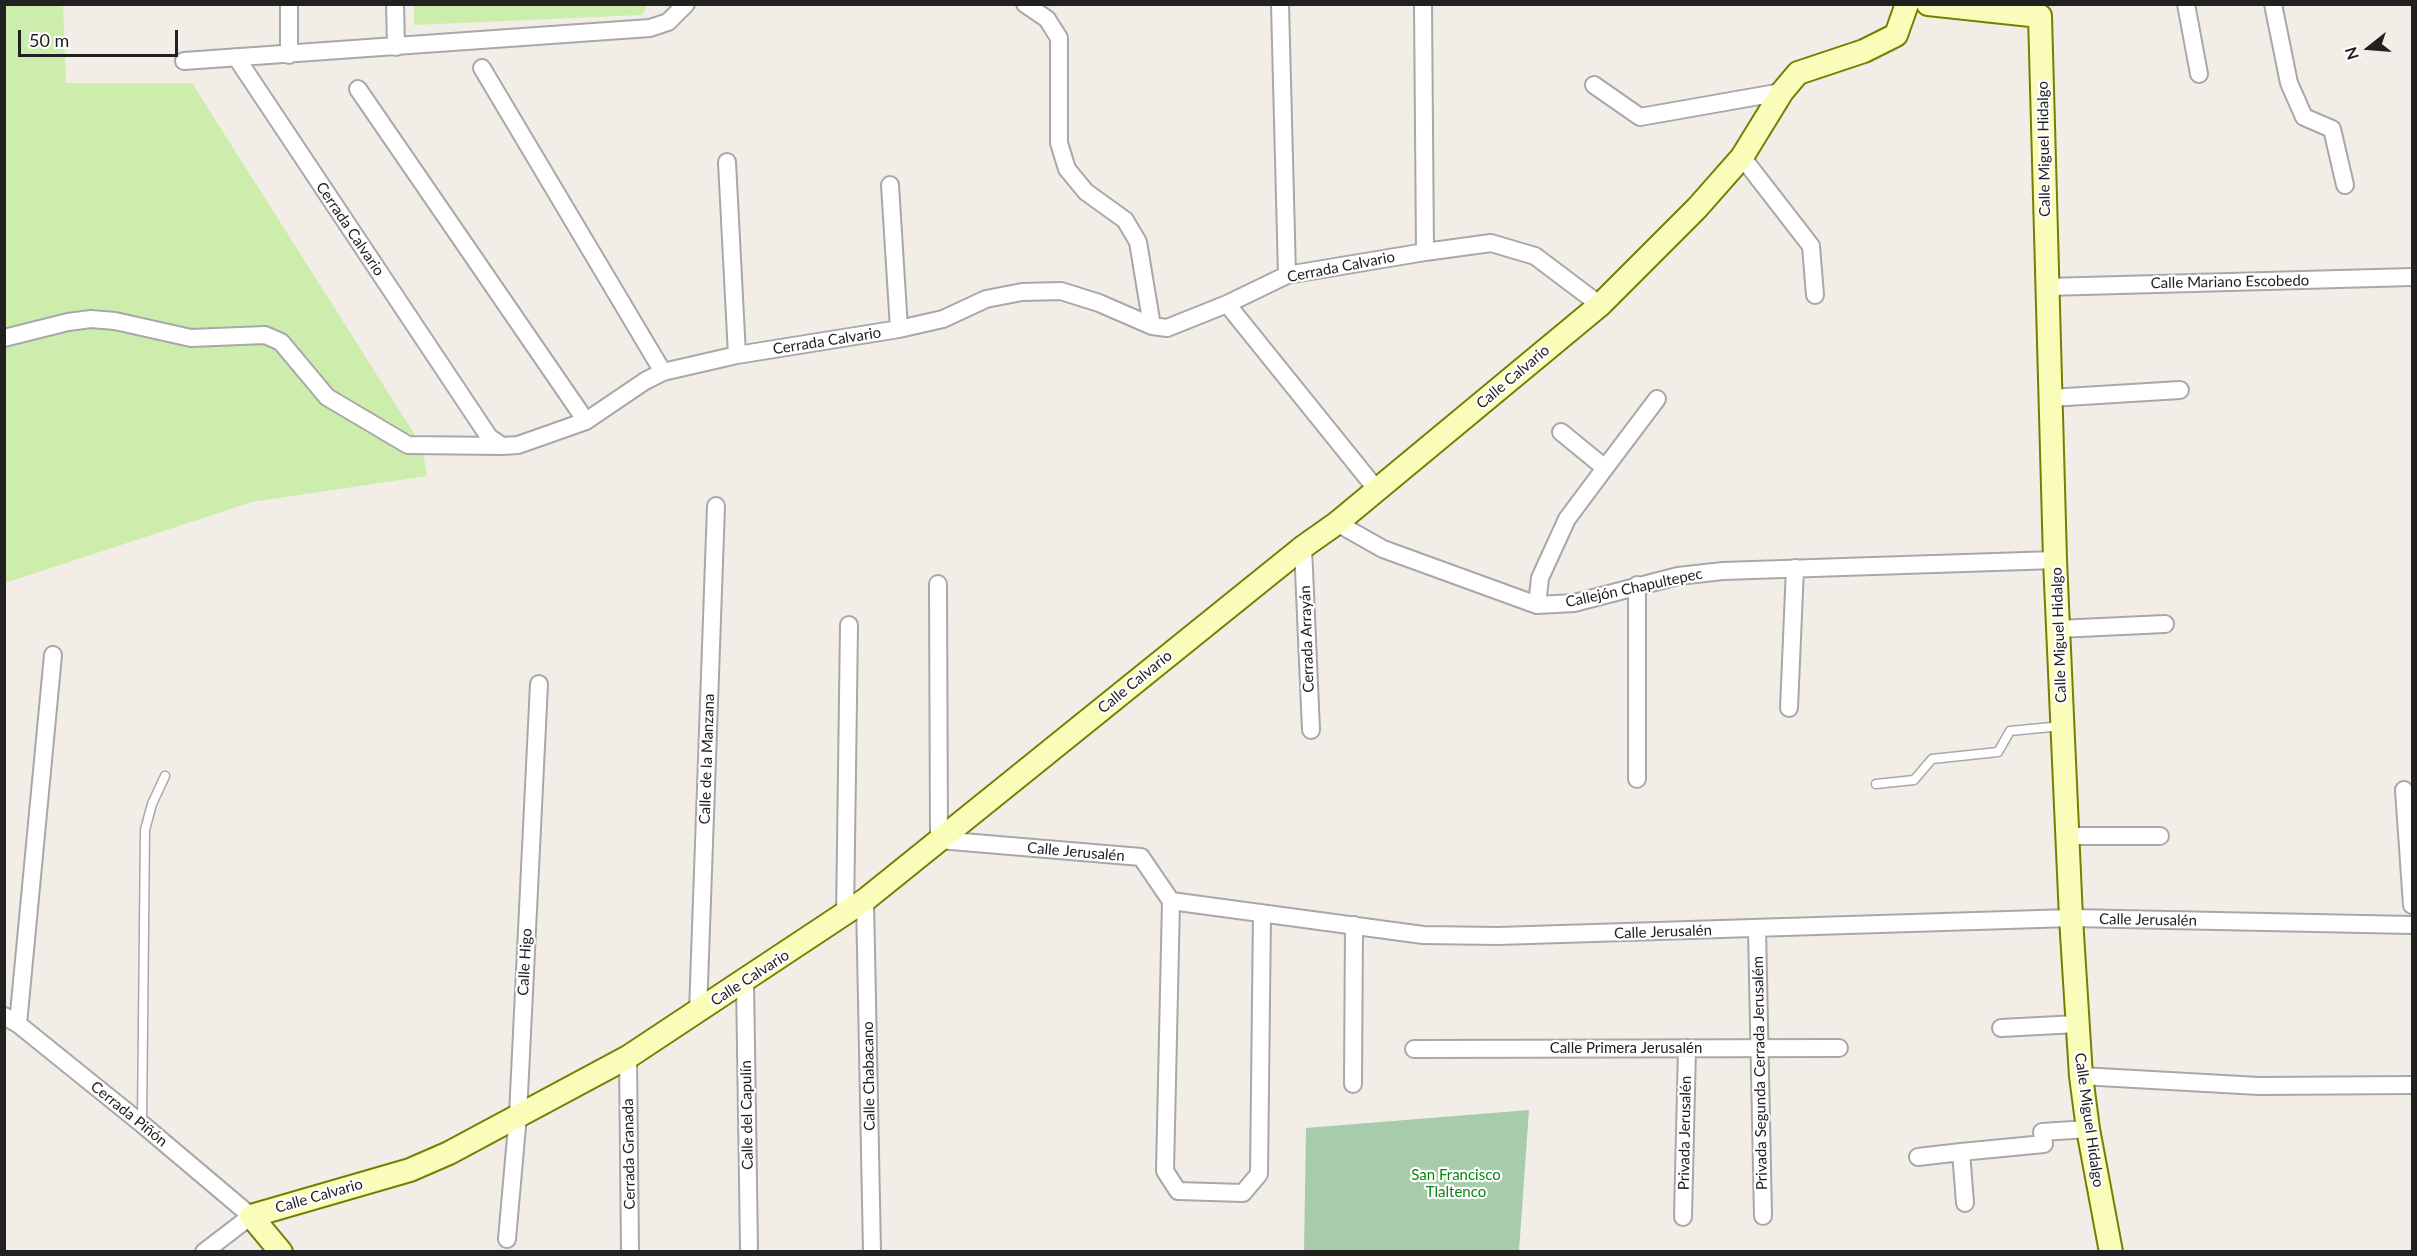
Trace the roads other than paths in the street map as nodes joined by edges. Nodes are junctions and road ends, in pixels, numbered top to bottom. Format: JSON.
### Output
{"nodes":[{"id":1,"x":289,"y":4,"type":"edge"},
{"id":2,"x":395,"y":4,"type":"edge"},
{"id":3,"x":686,"y":4,"type":"edge"},
{"id":4,"x":1025,"y":4,"type":"edge"},
{"id":5,"x":1280,"y":4,"type":"edge"},
{"id":6,"x":1423,"y":4,"type":"edge"},
{"id":7,"x":1907,"y":4,"type":"edge"},
{"id":8,"x":1928,"y":4,"type":"edge"},
{"id":9,"x":2186,"y":4,"type":"edge"},
{"id":10,"x":2273,"y":4,"type":"edge"},
{"id":11,"x":2045,"y":10,"type":"edge"},
{"id":12,"x":396,"y":47,"type":"junction"},
{"id":13,"x":289,"y":55,"type":"junction"},
{"id":14,"x":236,"y":57,"type":"junction"},
{"id":15,"x":184,"y":61,"type":"dead end"},
{"id":16,"x":482,"y":68,"type":"dead end"},
{"id":17,"x":2199,"y":74,"type":"dead end"},
{"id":18,"x":1594,"y":85,"type":"dead end"},
{"id":19,"x":358,"y":89,"type":"dead end"},
{"id":20,"x":1782,"y":92,"type":"junction"},
{"id":21,"x":1742,"y":157,"type":"junction"},
{"id":22,"x":727,"y":162,"type":"dead end"},
{"id":23,"x":890,"y":184,"type":"dead end"},
{"id":24,"x":2345,"y":185,"type":"dead end"},
{"id":25,"x":1425,"y":252,"type":"junction"},
{"id":26,"x":1287,"y":275,"type":"junction"},
{"id":27,"x":2412,"y":277,"type":"edge"},
{"id":28,"x":2047,"y":287,"type":"junction"},
{"id":29,"x":1815,"y":295,"type":"dead end"},
{"id":30,"x":1227,"y":304,"type":"junction"},
{"id":31,"x":1600,"y":305,"type":"junction"},
{"id":32,"x":1152,"y":326,"type":"junction"},
{"id":33,"x":899,"y":329,"type":"junction"},
{"id":34,"x":4,"y":338,"type":"edge"},
{"id":35,"x":737,"y":355,"type":"junction"},
{"id":36,"x":663,"y":372,"type":"junction"},
{"id":37,"x":2180,"y":390,"type":"dead end"},
{"id":38,"x":2050,"y":398,"type":"junction"},
{"id":39,"x":1657,"y":399,"type":"dead end"},
{"id":40,"x":586,"y":421,"type":"junction"},
{"id":41,"x":1561,"y":432,"type":"dead end"},
{"id":42,"x":502,"y":447,"type":"junction"},
{"id":43,"x":1605,"y":468,"type":"junction"},
{"id":44,"x":1377,"y":490,"type":"junction"},
{"id":45,"x":717,"y":506,"type":"dead end"},
{"id":46,"x":1337,"y":523,"type":"junction"},
{"id":47,"x":1303,"y":547,"type":"junction"},
{"id":48,"x":2055,"y":560,"type":"junction"},
{"id":49,"x":1795,"y":568,"type":"junction"},
{"id":50,"x":938,"y":584,"type":"dead end"},
{"id":51,"x":1637,"y":585,"type":"junction"},
{"id":52,"x":1537,"y":605,"type":"junction"},
{"id":53,"x":2165,"y":624,"type":"dead end"},
{"id":54,"x":849,"y":625,"type":"dead end"},
{"id":55,"x":2058,"y":629,"type":"junction"},
{"id":56,"x":53,"y":655,"type":"dead end"},
{"id":57,"x":538,"y":684,"type":"dead end"},
{"id":58,"x":1789,"y":708,"type":"dead end"},
{"id":59,"x":2062,"y":726,"type":"junction"},
{"id":60,"x":1311,"y":730,"type":"dead end"},
{"id":61,"x":165,"y":776,"type":"dead end"},
{"id":62,"x":1637,"y":779,"type":"dead end"},
{"id":63,"x":1876,"y":784,"type":"dead end"},
{"id":64,"x":2404,"y":790,"type":"dead end"},
{"id":65,"x":2067,"y":836,"type":"junction"},
{"id":66,"x":2160,"y":836,"type":"dead end"},
{"id":67,"x":939,"y":840,"type":"junction"},
{"id":68,"x":865,"y":900,"type":"junction"},
{"id":69,"x":1171,"y":901,"type":"junction"},
{"id":70,"x":2412,"y":905,"type":"edge"},
{"id":71,"x":1262,"y":913,"type":"junction"},
{"id":72,"x":845,"y":916,"type":"junction"},
{"id":73,"x":2071,"y":918,"type":"junction"},
{"id":74,"x":1354,"y":925,"type":"junction"},
{"id":75,"x":2412,"y":925,"type":"edge"},
{"id":76,"x":1757,"y":929,"type":"junction"},
{"id":77,"x":745,"y":981,"type":"junction"},
{"id":78,"x":698,"y":1012,"type":"junction"},
{"id":79,"x":11,"y":1020,"type":"edge"},
{"id":80,"x":2077,"y":1024,"type":"junction"},
{"id":81,"x":2001,"y":1028,"type":"dead end"},
{"id":82,"x":1687,"y":1048,"type":"junction"},
{"id":83,"x":1760,"y":1048,"type":"junction"},
{"id":84,"x":1839,"y":1048,"type":"dead end"},
{"id":85,"x":1414,"y":1049,"type":"dead end"},
{"id":86,"x":628,"y":1057,"type":"junction"},
{"id":87,"x":2081,"y":1076,"type":"junction"},
{"id":88,"x":1353,"y":1084,"type":"dead end"},
{"id":89,"x":2412,"y":1085,"type":"edge"},
{"id":90,"x":518,"y":1115,"type":"junction"},
{"id":91,"x":142,"y":1124,"type":"junction"},
{"id":92,"x":2088,"y":1130,"type":"junction"},
{"id":93,"x":1961,"y":1152,"type":"junction"},
{"id":94,"x":1918,"y":1157,"type":"dead end"},
{"id":95,"x":1965,"y":1203,"type":"dead end"},
{"id":96,"x":250,"y":1216,"type":"junction"},
{"id":97,"x":1763,"y":1216,"type":"dead end"},
{"id":98,"x":1683,"y":1217,"type":"dead end"},
{"id":99,"x":507,"y":1239,"type":"dead end"},
{"id":100,"x":749,"y":1248,"type":"dead end"},
{"id":101,"x":204,"y":1251,"type":"edge"},
{"id":102,"x":281,"y":1251,"type":"edge"},
{"id":103,"x":630,"y":1251,"type":"edge"},
{"id":104,"x":872,"y":1251,"type":"edge"},
{"id":105,"x":2111,"y":1251,"type":"edge"}],
"edges":[{"from":1,"to":13,"type":"street"},
{"from":2,"to":12,"type":"street"},
{"from":3,"to":12,"type":"street"},
{"from":4,"to":32,"type":"street"},
{"from":5,"to":26,"type":"street"},
{"from":6,"to":25,"type":"street"},
{"from":7,"to":20,"type":"street","name":"Calle Calvario"},
{"from":8,"to":11,"type":"street"},
{"from":9,"to":17,"type":"street"},
{"from":10,"to":24,"type":"street"},
{"from":11,"to":28,"type":"street","name":"Calle Miguel Hidalgo"},
{"from":12,"to":13,"type":"street"},
{"from":13,"to":14,"type":"street"},
{"from":14,"to":15,"type":"street"},
{"from":14,"to":42,"type":"street","name":"Cerrada Calvario"},
{"from":16,"to":36,"type":"street"},
{"from":18,"to":20,"type":"street"},
{"from":19,"to":40,"type":"street"},
{"from":20,"to":21,"type":"street","name":"Calle Calvario"},
{"from":21,"to":29,"type":"street"},
{"from":21,"to":31,"type":"street","name":"Calle Calvario"},
{"from":22,"to":35,"type":"street"},
{"from":23,"to":33,"type":"street"},
{"from":25,"to":26,"type":"street","name":"Cerrada Calvario"},
{"from":25,"to":31,"type":"street","name":"Cerrada Calvario"},
{"from":26,"to":30,"type":"street","name":"Cerrada Calvario"},
{"from":27,"to":28,"type":"street","name":"Calle Mariano Escobedo"},
{"from":28,"to":38,"type":"street","name":"Calle Miguel Hidalgo"},
{"from":30,"to":32,"type":"street","name":"Cerrada Calvario"},
{"from":30,"to":44,"type":"street"},
{"from":31,"to":44,"type":"street","name":"Calle Calvario"},
{"from":32,"to":33,"type":"street","name":"Cerrada Calvario"},
{"from":33,"to":35,"type":"street","name":"Cerrada Calvario"},
{"from":34,"to":42,"type":"street"},
{"from":35,"to":36,"type":"street","name":"Cerrada Calvario"},
{"from":36,"to":40,"type":"street","name":"Cerrada Calvario"},
{"from":37,"to":38,"type":"street"},
{"from":38,"to":48,"type":"street","name":"Calle Miguel Hidalgo"},
{"from":39,"to":43,"type":"street"},
{"from":40,"to":42,"type":"street","name":"Cerrada Calvario"},
{"from":41,"to":43,"type":"street"},
{"from":43,"to":52,"type":"street"},
{"from":44,"to":46,"type":"street","name":"Calle Calvario"},
{"from":45,"to":78,"type":"street","name":"Calle de la Manzana"},
{"from":46,"to":47,"type":"street","name":"Calle Calvario"},
{"from":46,"to":52,"type":"street","name":"Callejón Chapultepec"},
{"from":47,"to":60,"type":"street","name":"Cerrada Arrayán"},
{"from":47,"to":67,"type":"street","name":"Calle Calvario"},
{"from":48,"to":49,"type":"street","name":"Callejón Chapultepec"},
{"from":48,"to":55,"type":"street","name":"Calle Miguel Hidalgo"},
{"from":49,"to":51,"type":"street","name":"Callejón Chapultepec"},
{"from":49,"to":58,"type":"street"},
{"from":50,"to":67,"type":"street"},
{"from":51,"to":52,"type":"street","name":"Callejón Chapultepec"},
{"from":51,"to":62,"type":"street"},
{"from":53,"to":55,"type":"street"},
{"from":54,"to":72,"type":"street"},
{"from":55,"to":59,"type":"street","name":"Calle Miguel Hidalgo"},
{"from":56,"to":79,"type":"street"},
{"from":57,"to":90,"type":"street","name":"Calle Higo"},
{"from":59,"to":63,"type":"lane"},
{"from":59,"to":65,"type":"street","name":"Calle Miguel Hidalgo"},
{"from":61,"to":91,"type":"lane"},
{"from":64,"to":70,"type":"street"},
{"from":65,"to":66,"type":"street"},
{"from":65,"to":73,"type":"street","name":"Calle Miguel Hidalgo"},
{"from":67,"to":68,"type":"street","name":"Calle Calvario"},
{"from":67,"to":69,"type":"street","name":"Calle Jerusalén"},
{"from":68,"to":72,"type":"street","name":"Calle Calvario"},
{"from":68,"to":104,"type":"street","name":"Calle Chabacano"},
{"from":69,"to":71,"type":"street","name":"Calle Jerusalén"},
{"from":69,"to":71,"type":"street"},
{"from":71,"to":74,"type":"street","name":"Calle Jerusalén"},
{"from":72,"to":77,"type":"street","name":"Calle Calvario"},
{"from":73,"to":75,"type":"street","name":"Calle Jerusalén"},
{"from":73,"to":76,"type":"street","name":"Calle Jerusalén"},
{"from":73,"to":80,"type":"street","name":"Calle Miguel Hidalgo"},
{"from":74,"to":76,"type":"street","name":"Calle Jerusalén"},
{"from":74,"to":88,"type":"street"},
{"from":76,"to":83,"type":"street","name":"Privada Segunda Cerrada Jerusalém"},
{"from":77,"to":78,"type":"street","name":"Calle Calvario"},
{"from":77,"to":100,"type":"street","name":"Calle del Capulín"},
{"from":78,"to":86,"type":"street","name":"Calle Calvario"},
{"from":79,"to":91,"type":"street","name":"Cerrada Piñón"},
{"from":80,"to":81,"type":"street"},
{"from":80,"to":87,"type":"street","name":"Calle Miguel Hidalgo"},
{"from":82,"to":83,"type":"street","name":"Calle Primera Jerusalén"},
{"from":82,"to":85,"type":"street","name":"Calle Primera Jerusalén"},
{"from":82,"to":98,"type":"street","name":"Privada Jerusalén"},
{"from":83,"to":84,"type":"street","name":"Calle Primera Jerusalén"},
{"from":83,"to":97,"type":"street","name":"Privada Segunda Cerrada Jerusalém"},
{"from":86,"to":90,"type":"street","name":"Calle Calvario"},
{"from":86,"to":103,"type":"street","name":"Cerrada Granada"},
{"from":87,"to":89,"type":"street"},
{"from":87,"to":92,"type":"street","name":"Calle Miguel Hidalgo"},
{"from":90,"to":96,"type":"street","name":"Calle Calvario"},
{"from":90,"to":99,"type":"street","name":"Calle Higo"},
{"from":91,"to":96,"type":"street","name":"Cerrada Piñón"},
{"from":92,"to":93,"type":"street"},
{"from":92,"to":105,"type":"street","name":"Calle Miguel Hidalgo"},
{"from":93,"to":94,"type":"street"},
{"from":93,"to":95,"type":"street"},
{"from":96,"to":101,"type":"street"},
{"from":96,"to":102,"type":"street"}]}
